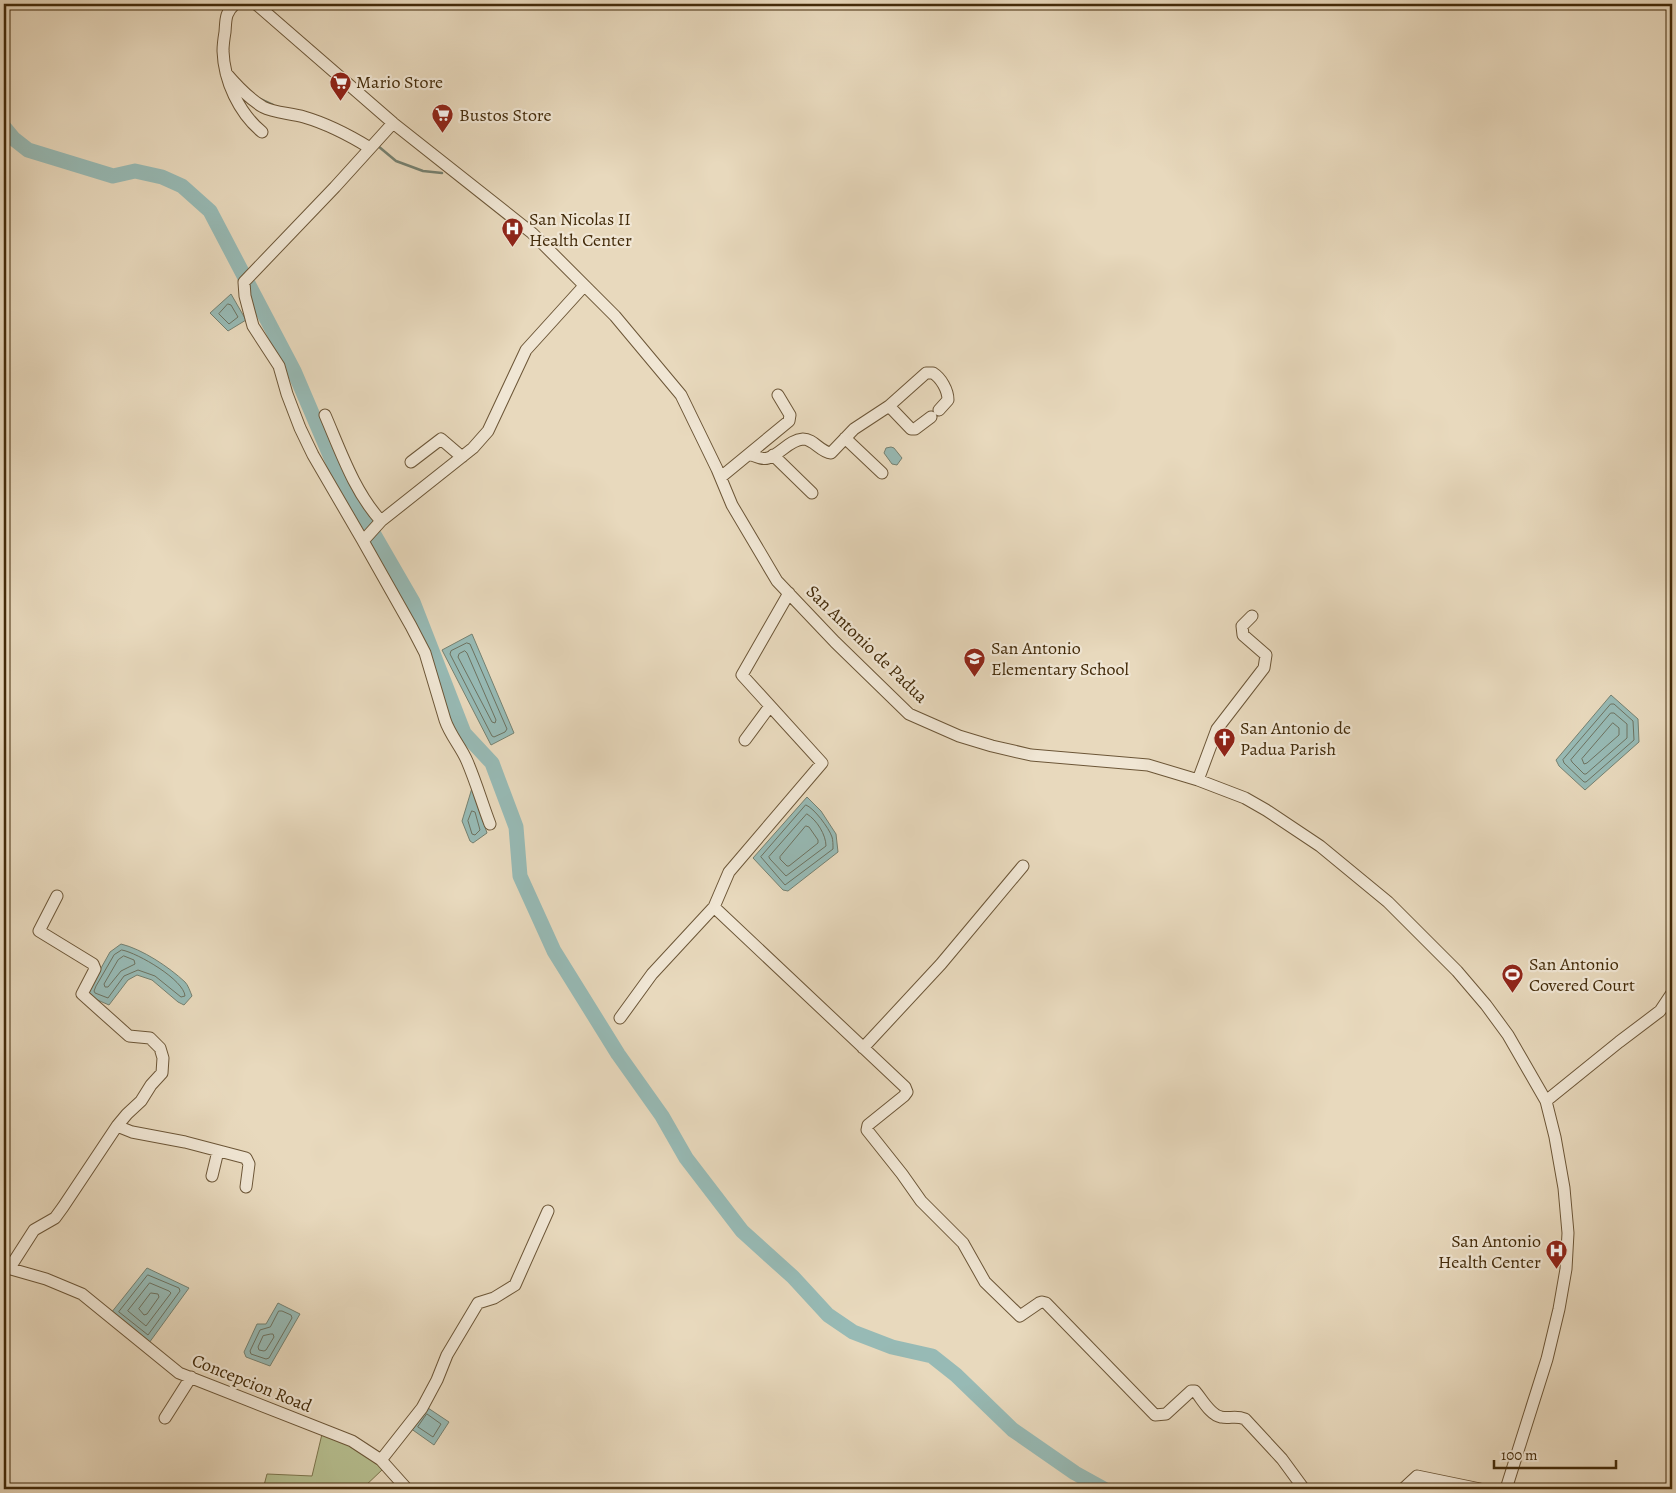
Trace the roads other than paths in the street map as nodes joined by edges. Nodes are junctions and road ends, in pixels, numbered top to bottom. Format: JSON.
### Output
{"nodes":[{"id":1,"x":235,"y":4,"type":"edge"},
{"id":2,"x":256,"y":4,"type":"edge"},
{"id":3,"x":226,"y":73,"type":"junction"},
{"id":4,"x":393,"y":123,"type":"junction"},
{"id":5,"x":262,"y":132,"type":"dead end"},
{"id":6,"x":373,"y":145,"type":"junction"},
{"id":7,"x":584,"y":286,"type":"junction"},
{"id":8,"x":778,"y":395,"type":"dead end"},
{"id":9,"x":889,"y":406,"type":"junction"},
{"id":10,"x":325,"y":415,"type":"dead end"},
{"id":11,"x":845,"y":438,"type":"junction"},
{"id":12,"x":749,"y":454,"type":"junction"},
{"id":13,"x":773,"y":455,"type":"junction"},
{"id":14,"x":462,"y":457,"type":"junction"},
{"id":15,"x":411,"y":462,"type":"dead end"},
{"id":16,"x":882,"y":473,"type":"dead end"},
{"id":17,"x":721,"y":477,"type":"junction"},
{"id":18,"x":812,"y":493,"type":"dead end"},
{"id":19,"x":378,"y":524,"type":"junction"},
{"id":20,"x":365,"y":540,"type":"junction"},
{"id":21,"x":789,"y":593,"type":"junction"},
{"id":22,"x":1252,"y":616,"type":"dead end"},
{"id":23,"x":770,"y":706,"type":"junction"},
{"id":24,"x":745,"y":740,"type":"dead end"},
{"id":25,"x":1198,"y":780,"type":"junction"},
{"id":26,"x":490,"y":824,"type":"dead end"},
{"id":27,"x":1023,"y":866,"type":"dead end"},
{"id":28,"x":57,"y":896,"type":"dead end"},
{"id":29,"x":714,"y":907,"type":"junction"},
{"id":30,"x":1672,"y":993,"type":"edge"},
{"id":31,"x":620,"y":1018,"type":"dead end"},
{"id":32,"x":863,"y":1048,"type":"junction"},
{"id":33,"x":1546,"y":1101,"type":"junction"},
{"id":34,"x":118,"y":1126,"type":"junction"},
{"id":35,"x":218,"y":1151,"type":"junction"},
{"id":36,"x":212,"y":1176,"type":"dead end"},
{"id":37,"x":246,"y":1187,"type":"dead end"},
{"id":38,"x":548,"y":1211,"type":"dead end"},
{"id":39,"x":6,"y":1268,"type":"edge"},
{"id":40,"x":191,"y":1377,"type":"junction"},
{"id":41,"x":165,"y":1418,"type":"dead end"},
{"id":42,"x":381,"y":1460,"type":"junction"},
{"id":43,"x":407,"y":1489,"type":"edge"},
{"id":44,"x":1304,"y":1489,"type":"edge"},
{"id":45,"x":1403,"y":1489,"type":"edge"},
{"id":46,"x":1480,"y":1489,"type":"edge"},
{"id":47,"x":1506,"y":1489,"type":"edge"}],
"edges":[{"from":1,"to":3,"type":"street"},
{"from":2,"to":4,"type":"street","name":"San Antonio de Padua"},
{"from":3,"to":5,"type":"street"},
{"from":3,"to":6,"type":"street"},
{"from":4,"to":6,"type":"street"},
{"from":4,"to":7,"type":"street","name":"San Antonio de Padua"},
{"from":6,"to":20,"type":"street"},
{"from":7,"to":14,"type":"street"},
{"from":7,"to":17,"type":"street","name":"San Antonio de Padua"},
{"from":8,"to":12,"type":"street"},
{"from":9,"to":9,"type":"street"},
{"from":9,"to":11,"type":"street"},
{"from":10,"to":19,"type":"street"},
{"from":11,"to":13,"type":"street"},
{"from":11,"to":16,"type":"street"},
{"from":12,"to":13,"type":"street"},
{"from":12,"to":17,"type":"street"},
{"from":13,"to":18,"type":"street"},
{"from":14,"to":15,"type":"street"},
{"from":14,"to":19,"type":"street"},
{"from":17,"to":21,"type":"street","name":"San Antonio de Padua"},
{"from":19,"to":20,"type":"street"},
{"from":20,"to":26,"type":"street"},
{"from":21,"to":23,"type":"street"},
{"from":21,"to":25,"type":"street","name":"San Antonio de Padua"},
{"from":22,"to":25,"type":"street"},
{"from":23,"to":24,"type":"street"},
{"from":23,"to":29,"type":"street"},
{"from":25,"to":33,"type":"street","name":"San Antonio de Padua"},
{"from":27,"to":32,"type":"street"},
{"from":28,"to":34,"type":"street"},
{"from":29,"to":31,"type":"street"},
{"from":29,"to":32,"type":"street"},
{"from":30,"to":33,"type":"street"},
{"from":32,"to":44,"type":"street"},
{"from":33,"to":47,"type":"street","name":"San Antonio de Padua"},
{"from":34,"to":35,"type":"street"},
{"from":34,"to":39,"type":"street"},
{"from":35,"to":36,"type":"street"},
{"from":35,"to":37,"type":"street"},
{"from":38,"to":42,"type":"street"},
{"from":39,"to":40,"type":"street","name":"Concepcion Road"},
{"from":40,"to":41,"type":"street"},
{"from":40,"to":42,"type":"street","name":"Concepcion Road"},
{"from":42,"to":43,"type":"street","name":"Concepcion Road"},
{"from":45,"to":46,"type":"street"}]}
